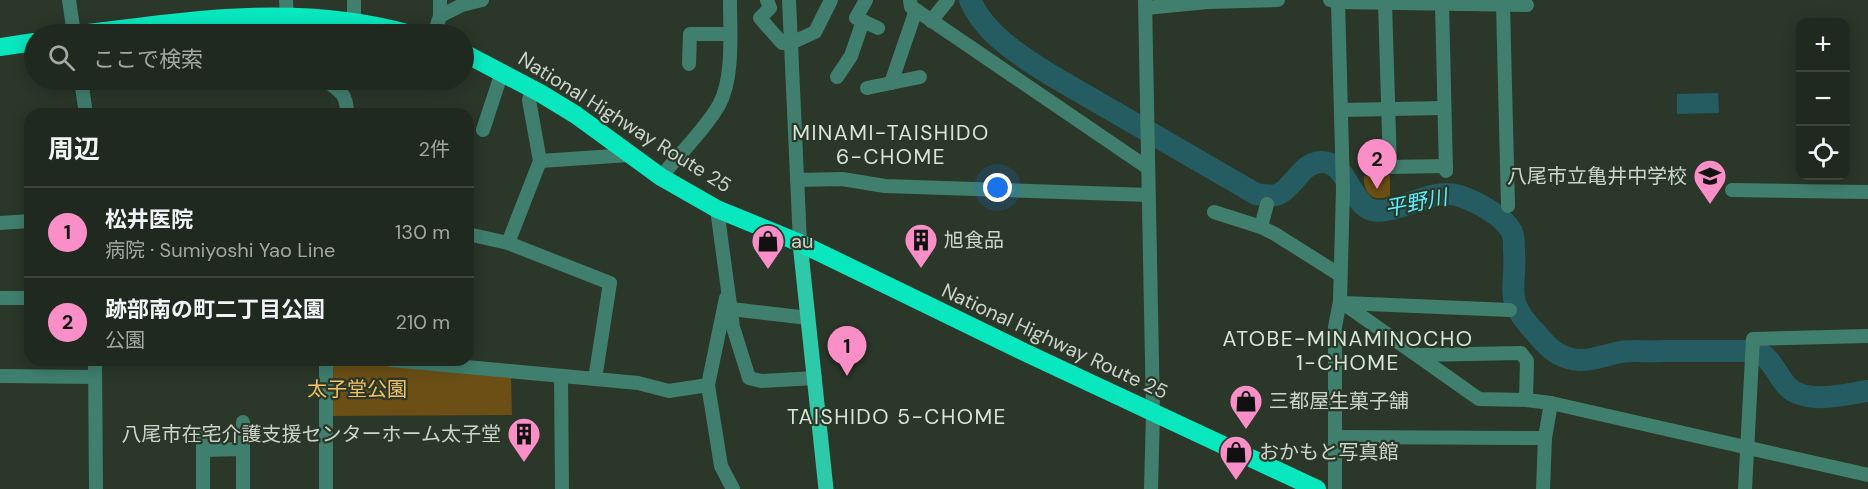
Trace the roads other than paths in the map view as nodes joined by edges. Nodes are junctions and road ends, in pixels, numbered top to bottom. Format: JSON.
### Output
{"nodes":[{"id":1,"x":69,"y":0,"type":"edge"},
{"id":2,"x":354,"y":0,"type":"edge"},
{"id":3,"x":440,"y":0,"type":"edge"},
{"id":4,"x":482,"y":0,"type":"edge"},
{"id":5,"x":730,"y":0,"type":"edge"},
{"id":6,"x":767,"y":0,"type":"edge"},
{"id":7,"x":789,"y":0,"type":"edge"},
{"id":8,"x":831,"y":0,"type":"edge"},
{"id":9,"x":866,"y":0,"type":"edge"},
{"id":10,"x":948,"y":0,"type":"edge"},
{"id":11,"x":1278,"y":0,"type":"edge"},
{"id":12,"x":1338,"y":1,"type":"edge"},
{"id":13,"x":1385,"y":3,"type":"junction"},
{"id":14,"x":1145,"y":4,"type":"edge"},
{"id":15,"x":1442,"y":4,"type":"junction"},
{"id":16,"x":913,"y":5,"type":"edge"},
{"id":17,"x":1503,"y":5,"type":"junction"},
{"id":18,"x":1527,"y":5,"type":"dead end"},
{"id":19,"x":440,"y":16,"type":"junction"},
{"id":20,"x":293,"y":17,"type":"edge"},
{"id":21,"x":354,"y":21,"type":"junction"},
{"id":22,"x":863,"y":21,"type":"junction"},
{"id":23,"x":931,"y":21,"type":"junction"},
{"id":24,"x":73,"y":24,"type":"edge"},
{"id":25,"x":164,"y":24,"type":"edge"},
{"id":26,"x":367,"y":24,"type":"edge"},
{"id":27,"x":437,"y":24,"type":"edge"},
{"id":28,"x":878,"y":28,"type":"dead end"},
{"id":29,"x":730,"y":34,"type":"junction"},
{"id":30,"x":24,"y":43,"type":"edge"},
{"id":31,"x":791,"y":43,"type":"junction"},
{"id":32,"x":0,"y":47,"type":"edge"},
{"id":33,"x":474,"y":58,"type":"edge"},
{"id":34,"x":689,"y":64,"type":"dead end"},
{"id":35,"x":502,"y":72,"type":"junction"},
{"id":36,"x":837,"y":76,"type":"dead end"},
{"id":37,"x":920,"y":78,"type":"dead end"},
{"id":38,"x":891,"y":83,"type":"junction"},
{"id":39,"x":532,"y":88,"type":"junction"},
{"id":40,"x":867,"y":88,"type":"dead end"},
{"id":41,"x":82,"y":90,"type":"edge"},
{"id":42,"x":339,"y":90,"type":"edge"},
{"id":43,"x":85,"y":108,"type":"edge"},
{"id":44,"x":347,"y":108,"type":"edge"},
{"id":45,"x":1444,"y":108,"type":"junction"},
{"id":46,"x":1341,"y":110,"type":"junction"},
{"id":47,"x":1388,"y":110,"type":"junction"},
{"id":48,"x":483,"y":130,"type":"dead end"},
{"id":49,"x":629,"y":155,"type":"junction"},
{"id":50,"x":540,"y":161,"type":"junction"},
{"id":51,"x":1148,"y":168,"type":"junction"},
{"id":52,"x":661,"y":177,"type":"junction"},
{"id":53,"x":796,"y":180,"type":"junction"},
{"id":54,"x":1732,"y":190,"type":"dead end"},
{"id":55,"x":1868,"y":192,"type":"edge"},
{"id":56,"x":1148,"y":195,"type":"junction"},
{"id":57,"x":1267,"y":204,"type":"dead end"},
{"id":58,"x":1508,"y":206,"type":"dead end"},
{"id":59,"x":717,"y":208,"type":"junction"},
{"id":60,"x":1214,"y":212,"type":"dead end"},
{"id":61,"x":24,"y":221,"type":"edge"},
{"id":62,"x":0,"y":223,"type":"edge"},
{"id":63,"x":1261,"y":227,"type":"junction"},
{"id":64,"x":474,"y":235,"type":"edge"},
{"id":65,"x":508,"y":243,"type":"junction"},
{"id":66,"x":800,"y":243,"type":"junction"},
{"id":67,"x":1340,"y":275,"type":"junction"},
{"id":68,"x":728,"y":287,"type":"junction"},
{"id":69,"x":0,"y":298,"type":"edge"},
{"id":70,"x":24,"y":298,"type":"edge"},
{"id":71,"x":1342,"y":302,"type":"junction"},
{"id":72,"x":731,"y":309,"type":"junction"},
{"id":73,"x":1510,"y":309,"type":"dead end"},
{"id":74,"x":808,"y":318,"type":"junction"},
{"id":75,"x":1868,"y":336,"type":"edge"},
{"id":76,"x":1417,"y":354,"type":"junction"},
{"id":77,"x":95,"y":366,"type":"edge"},
{"id":78,"x":326,"y":366,"type":"edge"},
{"id":79,"x":455,"y":366,"type":"edge"},
{"id":80,"x":0,"y":376,"type":"edge"},
{"id":81,"x":561,"y":376,"type":"junction"},
{"id":82,"x":95,"y":377,"type":"junction"},
{"id":83,"x":814,"y":378,"type":"junction"},
{"id":84,"x":594,"y":379,"type":"junction"},
{"id":85,"x":708,"y":386,"type":"junction"},
{"id":86,"x":1526,"y":400,"type":"junction"},
{"id":87,"x":1551,"y":403,"type":"junction"},
{"id":88,"x":1153,"y":413,"type":"junction"},
{"id":89,"x":243,"y":422,"type":"dead end"},
{"id":90,"x":203,"y":434,"type":"dead end"},
{"id":91,"x":1335,"y":437,"type":"junction"},
{"id":92,"x":1545,"y":438,"type":"junction"},
{"id":93,"x":1747,"y":447,"type":"junction"},
{"id":94,"x":243,"y":449,"type":"junction"},
{"id":95,"x":203,"y":450,"type":"junction"},
{"id":96,"x":1868,"y":475,"type":"edge"},
{"id":97,"x":96,"y":489,"type":"edge"},
{"id":98,"x":203,"y":489,"type":"edge"},
{"id":99,"x":243,"y":489,"type":"edge"},
{"id":100,"x":326,"y":489,"type":"edge"},
{"id":101,"x":561,"y":489,"type":"edge"},
{"id":102,"x":733,"y":489,"type":"edge"},
{"id":103,"x":826,"y":489,"type":"edge"},
{"id":104,"x":1151,"y":489,"type":"edge"},
{"id":105,"x":1317,"y":489,"type":"edge"},
{"id":106,"x":1335,"y":489,"type":"edge"},
{"id":107,"x":1543,"y":489,"type":"edge"},
{"id":108,"x":1745,"y":489,"type":"edge"}],
"edges":[{"from":1,"to":24,"type":"street"},
{"from":2,"to":21,"type":"street"},
{"from":3,"to":19,"type":"street"},
{"from":4,"to":19,"type":"street"},
{"from":5,"to":29,"type":"street"},
{"from":6,"to":31,"type":"street"},
{"from":7,"to":31,"type":"street"},
{"from":8,"to":31,"type":"street"},
{"from":9,"to":22,"type":"street"},
{"from":10,"to":23,"type":"street"},
{"from":11,"to":14,"type":"street"},
{"from":12,"to":13,"type":"street"},
{"from":12,"to":46,"type":"street"},
{"from":13,"to":15,"type":"street"},
{"from":13,"to":47,"type":"street"},
{"from":14,"to":51,"type":"street"},
{"from":15,"to":17,"type":"street"},
{"from":15,"to":45,"type":"street"},
{"from":16,"to":23,"type":"street"},
{"from":16,"to":38,"type":"street"},
{"from":17,"to":18,"type":"street"},
{"from":17,"to":58,"type":"street"},
{"from":19,"to":27,"type":"street"},
{"from":20,"to":21,"type":"highway"},
{"from":20,"to":25,"type":"highway"},
{"from":21,"to":26,"type":"highway"},
{"from":22,"to":28,"type":"street"},
{"from":22,"to":36,"type":"street"},
{"from":23,"to":51,"type":"street"},
{"from":29,"to":34,"type":"street"},
{"from":29,"to":52,"type":"street"},
{"from":30,"to":32,"type":"highway"},
{"from":31,"to":53,"type":"street"},
{"from":33,"to":35,"type":"highway","name":"National Highway Route 25"},
{"from":35,"to":39,"type":"highway","name":"National Highway Route 25"},
{"from":35,"to":48,"type":"street"},
{"from":37,"to":38,"type":"street"},
{"from":38,"to":40,"type":"street"},
{"from":39,"to":49,"type":"highway","name":"National Highway Route 25"},
{"from":39,"to":50,"type":"street"},
{"from":41,"to":43,"type":"street"},
{"from":42,"to":44,"type":"street"},
{"from":45,"to":47,"type":"street"},
{"from":45,"to":47,"type":"street"},
{"from":46,"to":47,"type":"street"},
{"from":46,"to":67,"type":"street"},
{"from":49,"to":50,"type":"street"},
{"from":49,"to":52,"type":"highway","name":"National Highway Route 25"},
{"from":50,"to":65,"type":"street"},
{"from":51,"to":56,"type":"street"},
{"from":52,"to":59,"type":"highway","name":"National Highway Route 25"},
{"from":53,"to":56,"type":"street"},
{"from":53,"to":66,"type":"street"},
{"from":54,"to":55,"type":"street"},
{"from":56,"to":88,"type":"street"},
{"from":57,"to":63,"type":"street"},
{"from":59,"to":66,"type":"highway","name":"National Highway Route 25"},
{"from":59,"to":68,"type":"street"},
{"from":60,"to":63,"type":"street"},
{"from":61,"to":62,"type":"street"},
{"from":63,"to":67,"type":"street"},
{"from":64,"to":65,"type":"street"},
{"from":65,"to":84,"type":"street"},
{"from":66,"to":74,"type":"main road"},
{"from":66,"to":88,"type":"highway","name":"National Highway Route 25"},
{"from":67,"to":71,"type":"street"},
{"from":68,"to":72,"type":"street"},
{"from":68,"to":85,"type":"street"},
{"from":69,"to":70,"type":"street"},
{"from":71,"to":73,"type":"street"},
{"from":71,"to":76,"type":"street"},
{"from":71,"to":91,"type":"street"},
{"from":72,"to":74,"type":"street"},
{"from":72,"to":83,"type":"street"},
{"from":74,"to":83,"type":"main road"},
{"from":75,"to":93,"type":"street"},
{"from":76,"to":86,"type":"street"},
{"from":76,"to":86,"type":"street"},
{"from":77,"to":82,"type":"street"},
{"from":78,"to":100,"type":"street"},
{"from":79,"to":81,"type":"street"},
{"from":80,"to":82,"type":"street"},
{"from":81,"to":84,"type":"street"},
{"from":81,"to":101,"type":"street"},
{"from":82,"to":97,"type":"street"},
{"from":83,"to":103,"type":"main road"},
{"from":84,"to":85,"type":"street"},
{"from":85,"to":102,"type":"street"},
{"from":86,"to":87,"type":"street"},
{"from":87,"to":92,"type":"street"},
{"from":87,"to":93,"type":"street"},
{"from":88,"to":104,"type":"street"},
{"from":88,"to":105,"type":"highway","name":"National Highway Route 25"},
{"from":89,"to":94,"type":"street"},
{"from":90,"to":95,"type":"street"},
{"from":91,"to":92,"type":"street"},
{"from":91,"to":106,"type":"street"},
{"from":92,"to":107,"type":"street"},
{"from":93,"to":96,"type":"street"},
{"from":93,"to":108,"type":"street"},
{"from":94,"to":95,"type":"street"},
{"from":94,"to":99,"type":"street"},
{"from":95,"to":98,"type":"street"}]}
